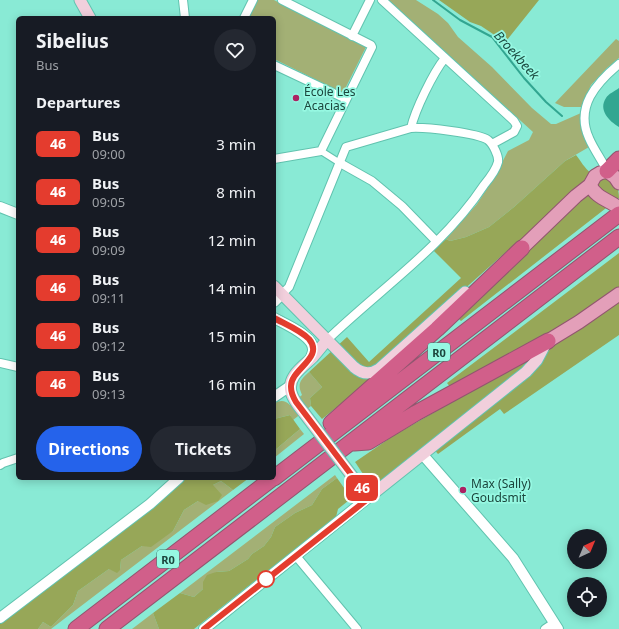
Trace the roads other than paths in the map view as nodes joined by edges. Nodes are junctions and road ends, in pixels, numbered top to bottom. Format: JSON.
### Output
{"nodes":[{"id":1,"x":80,"y":0,"type":"edge"},
{"id":2,"x":183,"y":0,"type":"edge"},
{"id":3,"x":253,"y":0,"type":"edge"},
{"id":4,"x":282,"y":0,"type":"edge"},
{"id":5,"x":370,"y":0,"type":"edge"},
{"id":6,"x":382,"y":0,"type":"edge"},
{"id":7,"x":89,"y":16,"type":"edge"},
{"id":8,"x":185,"y":16,"type":"edge"},
{"id":9,"x":245,"y":16,"type":"edge"},
{"id":10,"x":352,"y":36,"type":"junction"},
{"id":11,"x":445,"y":58,"type":"junction"},
{"id":12,"x":619,"y":64,"type":"edge"},
{"id":13,"x":276,"y":66,"type":"edge"},
{"id":14,"x":346,"y":99,"type":"junction"},
{"id":15,"x":411,"y":128,"type":"junction"},
{"id":16,"x":492,"y":144,"type":"junction"},
{"id":17,"x":321,"y":151,"type":"junction"},
{"id":18,"x":276,"y":159,"type":"edge"},
{"id":19,"x":619,"y":159,"type":"edge"},
{"id":20,"x":340,"y":163,"type":"junction"},
{"id":21,"x":607,"y":171,"type":"junction"},
{"id":22,"x":619,"y":183,"type":"edge"},
{"id":23,"x":590,"y":185,"type":"junction"},
{"id":24,"x":0,"y":207,"type":"edge"},
{"id":25,"x":619,"y":208,"type":"edge"},
{"id":26,"x":16,"y":213,"type":"edge"},
{"id":27,"x":619,"y":214,"type":"edge"},
{"id":28,"x":619,"y":237,"type":"edge"},
{"id":29,"x":436,"y":241,"type":"junction"},
{"id":30,"x":522,"y":248,"type":"junction"},
{"id":31,"x":277,"y":294,"type":"edge"},
{"id":32,"x":619,"y":294,"type":"edge"},
{"id":33,"x":276,"y":319,"type":"edge"},
{"id":34,"x":327,"y":340,"type":"junction"},
{"id":35,"x":548,"y":341,"type":"junction"},
{"id":36,"x":310,"y":360,"type":"junction"},
{"id":37,"x":0,"y":362,"type":"edge"},
{"id":38,"x":16,"y":366,"type":"edge"},
{"id":39,"x":290,"y":386,"type":"junction"},
{"id":40,"x":276,"y":396,"type":"edge"},
{"id":41,"x":349,"y":444,"type":"junction"},
{"id":42,"x":422,"y":455,"type":"junction"},
{"id":43,"x":16,"y":459,"type":"edge"},
{"id":44,"x":0,"y":465,"type":"edge"},
{"id":45,"x":277,"y":475,"type":"edge"},
{"id":46,"x":177,"y":480,"type":"edge"},
{"id":47,"x":270,"y":480,"type":"edge"},
{"id":48,"x":369,"y":498,"type":"junction"},
{"id":49,"x":296,"y":556,"type":"junction"},
{"id":50,"x":0,"y":618,"type":"edge"},
{"id":51,"x":556,"y":626,"type":"edge"},
{"id":52,"x":76,"y":629,"type":"edge"},
{"id":53,"x":107,"y":629,"type":"edge"},
{"id":54,"x":204,"y":629,"type":"edge"},
{"id":55,"x":356,"y":629,"type":"edge"},
{"id":56,"x":545,"y":629,"type":"edge"}],
"edges":[{"from":1,"to":7,"type":"main road"},
{"from":2,"to":8,"type":"street"},
{"from":3,"to":9,"type":"street"},
{"from":4,"to":10,"type":"street"},
{"from":5,"to":10,"type":"street"},
{"from":6,"to":11,"type":"street"},
{"from":10,"to":14,"type":"street"},
{"from":11,"to":15,"type":"street"},
{"from":11,"to":16,"type":"street"},
{"from":12,"to":21,"type":"street"},
{"from":13,"to":14,"type":"street"},
{"from":14,"to":17,"type":"street"},
{"from":15,"to":16,"type":"street"},
{"from":15,"to":20,"type":"street"},
{"from":16,"to":29,"type":"street"},
{"from":17,"to":18,"type":"street"},
{"from":17,"to":20,"type":"street"},
{"from":19,"to":21,"type":"highway"},
{"from":20,"to":29,"type":"street"},
{"from":20,"to":31,"type":"street"},
{"from":21,"to":22,"type":"main road"},
{"from":21,"to":23,"type":"main road"},
{"from":23,"to":25,"type":"main road"},
{"from":23,"to":30,"type":"main road"},
{"from":24,"to":26,"type":"street"},
{"from":27,"to":45,"type":"highway","number":"R0"},
{"from":28,"to":41,"type":"highway","number":"R0"},
{"from":29,"to":34,"type":"street"},
{"from":30,"to":34,"type":"main road"},
{"from":30,"to":45,"type":"highway"},
{"from":31,"to":34,"type":"main road"},
{"from":32,"to":35,"type":"main road"},
{"from":33,"to":36,"type":"street"},
{"from":34,"to":36,"type":"main road"},
{"from":35,"to":41,"type":"highway"},
{"from":35,"to":42,"type":"main road"},
{"from":36,"to":39,"type":"main road"},
{"from":37,"to":38,"type":"street"},
{"from":39,"to":40,"type":"street"},
{"from":39,"to":48,"type":"main road","bridge":true},
{"from":41,"to":53,"type":"highway","number":"R0"},
{"from":42,"to":48,"type":"main road"},
{"from":42,"to":51,"type":"street"},
{"from":43,"to":44,"type":"street"},
{"from":46,"to":50,"type":"street"},
{"from":47,"to":52,"type":"highway","number":"R0"},
{"from":48,"to":49,"type":"street"},
{"from":49,"to":54,"type":"street"},
{"from":49,"to":55,"type":"street"},
{"from":51,"to":56,"type":"street"}]}
